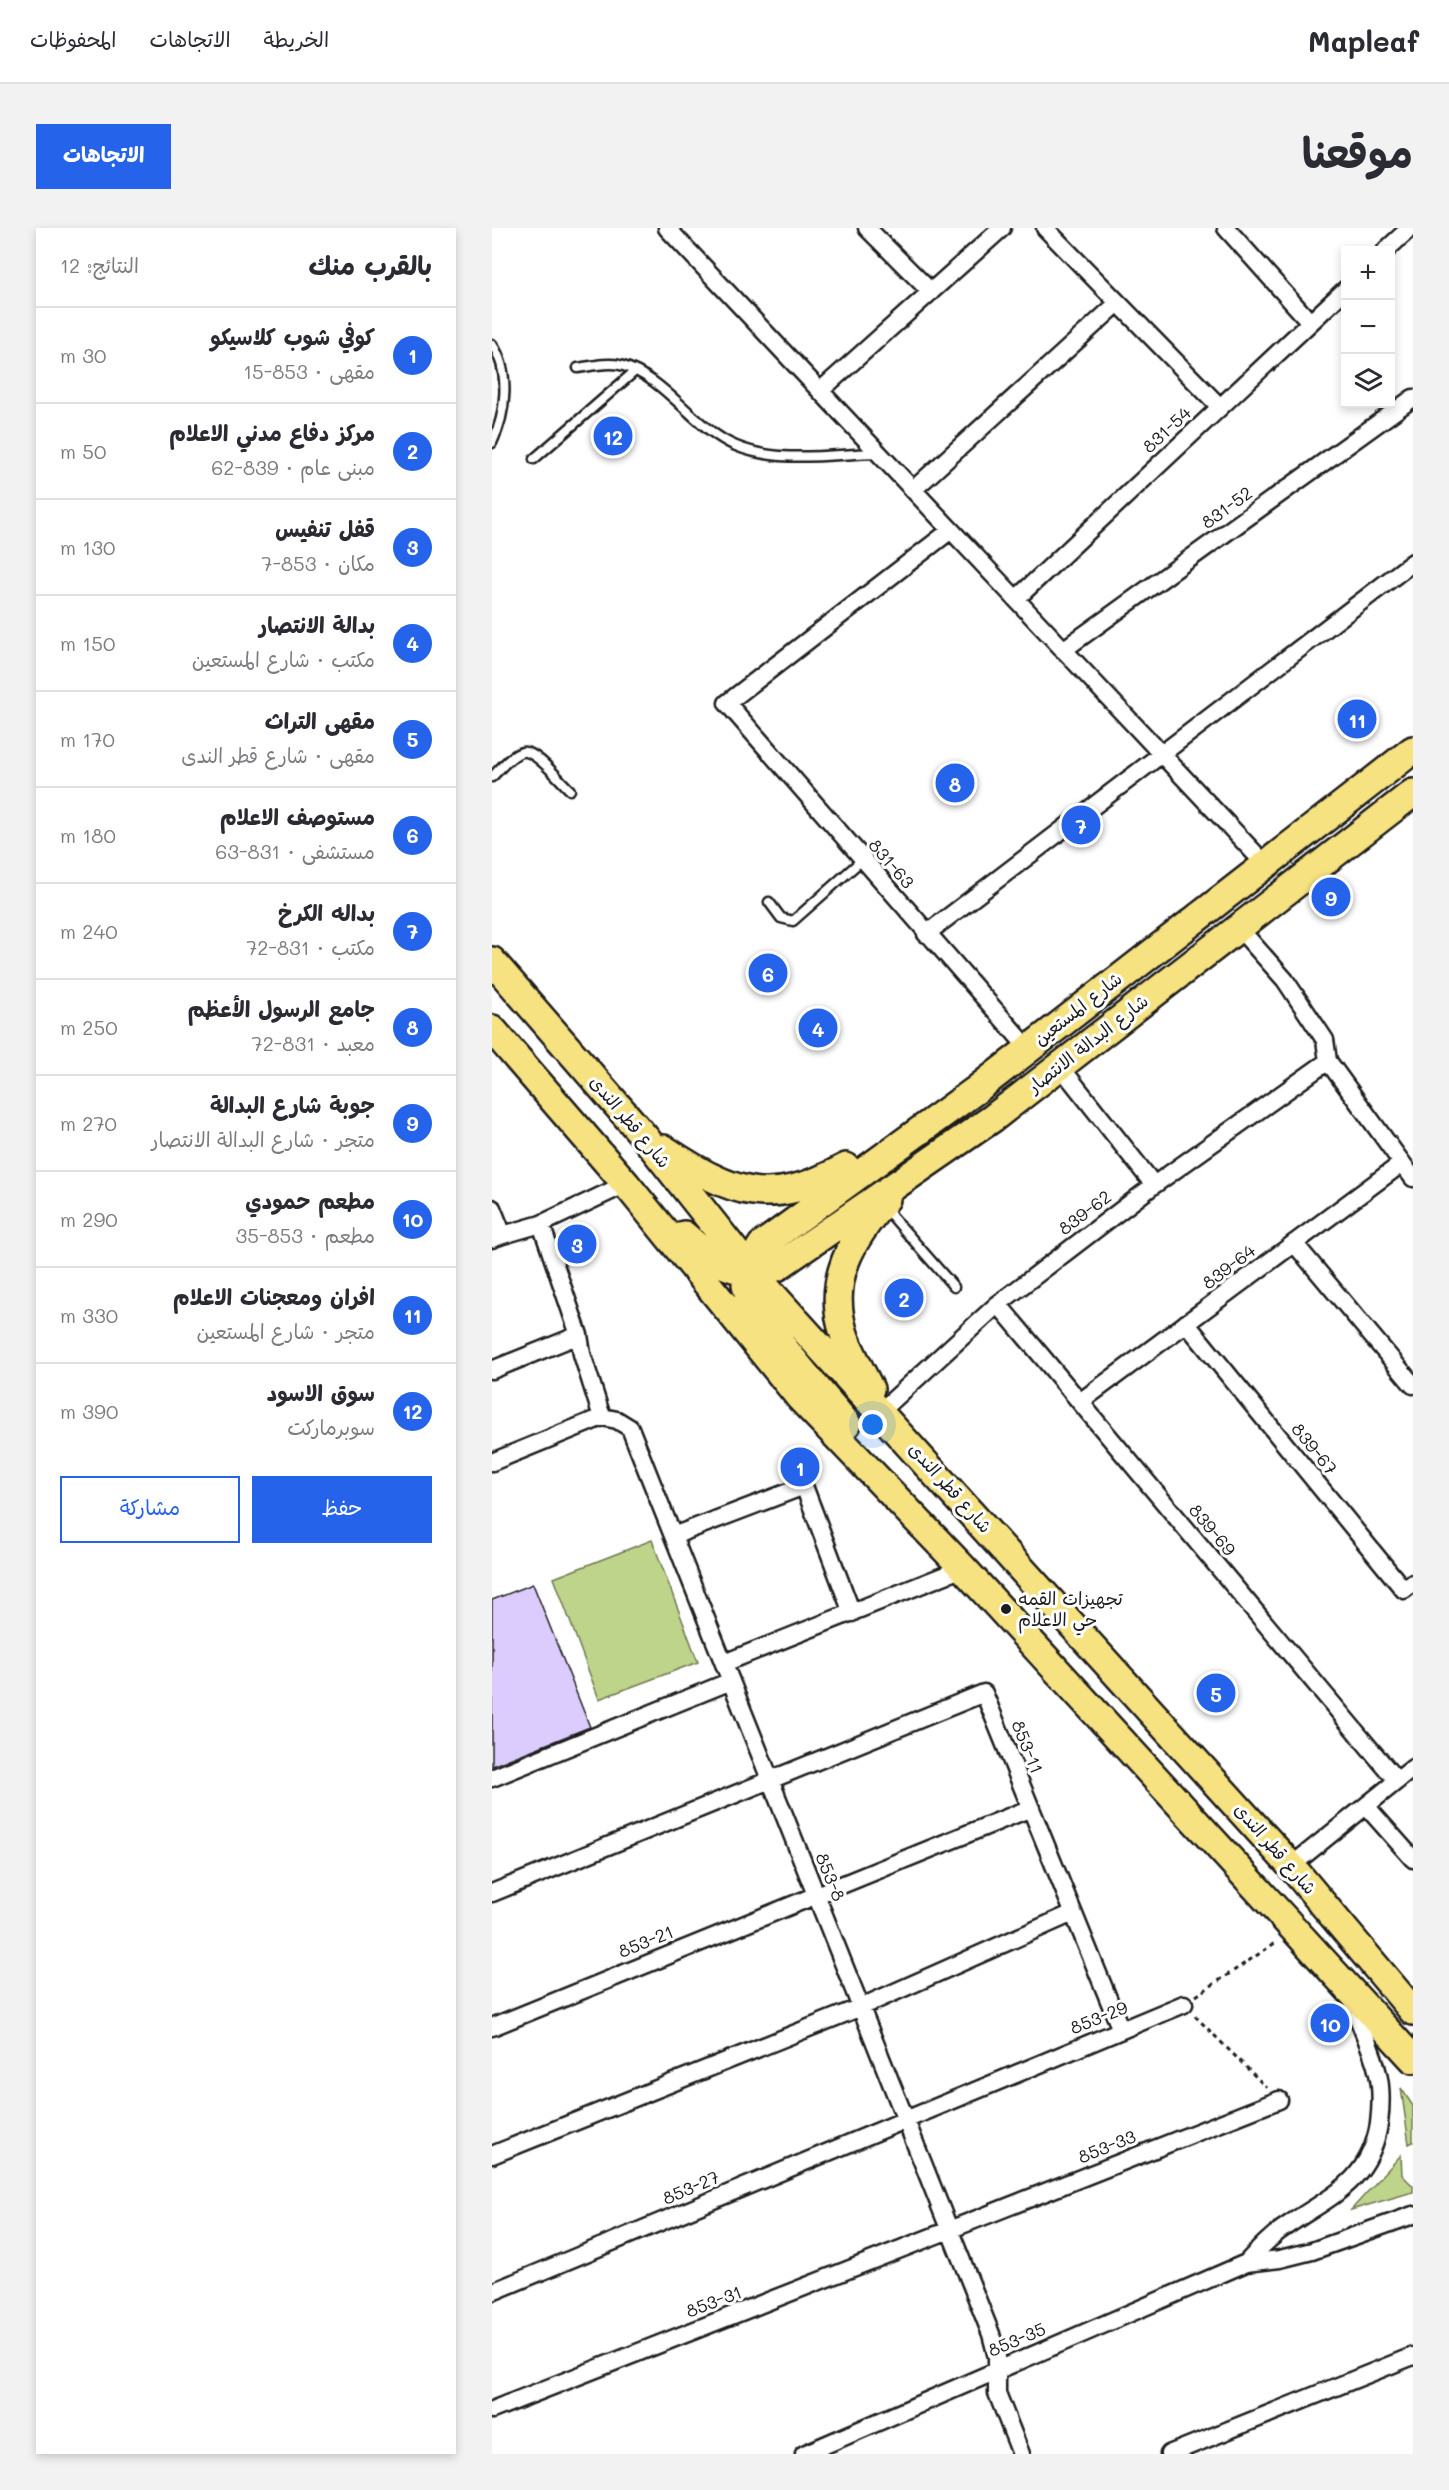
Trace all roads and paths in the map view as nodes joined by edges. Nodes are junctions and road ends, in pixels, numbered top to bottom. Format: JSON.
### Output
{"nodes":[{"id":1,"x":667,"y":228,"type":"edge"},
{"id":2,"x":867,"y":228,"type":"edge"},
{"id":3,"x":1002,"y":228,"type":"edge"},
{"id":4,"x":1045,"y":228,"type":"edge"},
{"id":5,"x":1226,"y":228,"type":"edge"},
{"id":6,"x":1410,"y":228,"type":"edge"},
{"id":7,"x":1390,"y":246,"type":"edge"},
{"id":8,"x":931,"y":292,"type":"junction"},
{"id":9,"x":1341,"y":294,"type":"edge"},
{"id":10,"x":1118,"y":303,"type":"junction"},
{"id":11,"x":1310,"y":322,"type":"junction"},
{"id":12,"x":492,"y":344,"type":"edge"},
{"id":13,"x":578,"y":368,"type":"dead end"},
{"id":14,"x":634,"y":372,"type":"junction"},
{"id":15,"x":820,"y":391,"type":"junction"},
{"id":16,"x":1413,"y":398,"type":"edge"},
{"id":17,"x":1220,"y":407,"type":"junction"},
{"id":18,"x":492,"y":443,"type":"edge"},
{"id":19,"x":878,"y":453,"type":"junction"},
{"id":20,"x":534,"y":459,"type":"dead end"},
{"id":21,"x":913,"y":490,"type":"junction"},
{"id":22,"x":951,"y":530,"type":"junction"},
{"id":23,"x":1413,"y":562,"type":"edge"},
{"id":24,"x":1016,"y":599,"type":"junction"},
{"id":25,"x":1064,"y":650,"type":"junction"},
{"id":26,"x":1413,"y":750,"type":"edge"},
{"id":27,"x":1161,"y":754,"type":"junction"},
{"id":28,"x":492,"y":777,"type":"edge"},
{"id":29,"x":570,"y":790,"type":"dead end"},
{"id":30,"x":1413,"y":792,"type":"edge"},
{"id":31,"x":862,"y":860,"type":"junction"},
{"id":32,"x":1264,"y":863,"type":"junction"},
{"id":33,"x":769,"y":902,"type":"dead end"},
{"id":34,"x":1238,"y":927,"type":"junction"},
{"id":35,"x":926,"y":934,"type":"junction"},
{"id":36,"x":492,"y":961,"type":"edge"},
{"id":37,"x":492,"y":1029,"type":"edge"},
{"id":38,"x":1028,"y":1048,"type":"junction"},
{"id":39,"x":1328,"y":1061,"type":"junction"},
{"id":40,"x":1060,"y":1066,"type":"junction"},
{"id":41,"x":976,"y":1090,"type":"junction"},
{"id":42,"x":993,"y":1118,"type":"junction"},
{"id":43,"x":932,"y":1120,"type":"junction"},
{"id":44,"x":643,"y":1135,"type":"junction"},
{"id":45,"x":1401,"y":1164,"type":"junction"},
{"id":46,"x":905,"y":1177,"type":"junction"},
{"id":47,"x":1413,"y":1178,"type":"edge"},
{"id":48,"x":626,"y":1184,"type":"junction"},
{"id":49,"x":1154,"y":1185,"type":"junction"},
{"id":50,"x":881,"y":1204,"type":"junction"},
{"id":51,"x":492,"y":1208,"type":"edge"},
{"id":52,"x":541,"y":1224,"type":"junction"},
{"id":53,"x":497,"y":1237,"type":"edge"},
{"id":54,"x":1294,"y":1242,"type":"junction"},
{"id":55,"x":750,"y":1270,"type":"junction"},
{"id":56,"x":954,"y":1287,"type":"dead end"},
{"id":57,"x":998,"y":1304,"type":"junction"},
{"id":58,"x":1186,"y":1323,"type":"junction"},
{"id":59,"x":579,"y":1335,"type":"junction"},
{"id":60,"x":492,"y":1370,"type":"edge"},
{"id":61,"x":1413,"y":1385,"type":"edge"},
{"id":62,"x":1080,"y":1402,"type":"junction"},
{"id":63,"x":880,"y":1412,"type":"junction"},
{"id":64,"x":602,"y":1417,"type":"junction"},
{"id":65,"x":492,"y":1462,"type":"edge"},
{"id":66,"x":673,"y":1536,"type":"junction"},
{"id":67,"x":963,"y":1569,"type":"junction"},
{"id":68,"x":1413,"y":1583,"type":"edge"},
{"id":69,"x":852,"y":1613,"type":"junction"},
{"id":70,"x":724,"y":1663,"type":"junction"},
{"id":71,"x":731,"y":1681,"type":"junction"},
{"id":72,"x":1413,"y":1768,"type":"edge"},
{"id":73,"x":492,"y":1778,"type":"edge"},
{"id":74,"x":771,"y":1781,"type":"junction"},
{"id":75,"x":1397,"y":1781,"type":"junction"},
{"id":76,"x":1366,"y":1806,"type":"junction"},
{"id":77,"x":1031,"y":1808,"type":"junction"},
{"id":78,"x":1413,"y":1859,"type":"edge"},
{"id":79,"x":1291,"y":1866,"type":"junction"},
{"id":80,"x":492,"y":1893,"type":"edge"},
{"id":81,"x":816,"y":1894,"type":"junction"},
{"id":82,"x":1073,"y":1913,"type":"junction"},
{"id":83,"x":1295,"y":1930,"type":"junction"},
{"id":84,"x":1369,"y":1959,"type":"junction"},
{"id":85,"x":1392,"y":1986,"type":"junction"},
{"id":86,"x":1352,"y":1993,"type":"junction"},
{"id":87,"x":1184,"y":2004,"type":"junction"},
{"id":88,"x":861,"y":2007,"type":"junction"},
{"id":89,"x":1413,"y":2011,"type":"edge"},
{"id":90,"x":492,"y":2027,"type":"edge"},
{"id":91,"x":1121,"y":2030,"type":"junction"},
{"id":92,"x":1413,"y":2059,"type":"edge"},
{"id":93,"x":1279,"y":2100,"type":"joint"},
{"id":94,"x":906,"y":2120,"type":"junction"},
{"id":95,"x":492,"y":2155,"type":"edge"},
{"id":96,"x":1413,"y":2215,"type":"edge"},
{"id":97,"x":950,"y":2231,"type":"junction"},
{"id":98,"x":1246,"y":2263,"type":"junction"},
{"id":99,"x":492,"y":2292,"type":"edge"},
{"id":100,"x":1413,"y":2355,"type":"edge"},
{"id":101,"x":996,"y":2371,"type":"junction"},
{"id":102,"x":492,"y":2410,"type":"edge"},
{"id":103,"x":804,"y":2454,"type":"edge"},
{"id":104,"x":1021,"y":2454,"type":"edge"},
{"id":105,"x":1169,"y":2454,"type":"edge"}],
"edges":[{"from":1,"to":15,"type":"street"},
{"from":2,"to":8,"type":"street"},
{"from":3,"to":8,"type":"street"},
{"from":4,"to":10,"type":"street"},
{"from":5,"to":11,"type":"street"},
{"from":6,"to":7,"type":"street"},
{"from":8,"to":15,"type":"street"},
{"from":9,"to":11,"type":"street","name":"831-54"},
{"from":10,"to":17,"type":"street"},
{"from":10,"to":21,"type":"street"},
{"from":11,"to":17,"type":"street","name":"831-54"},
{"from":12,"to":18,"type":"lane"},
{"from":13,"to":14,"type":"lane"},
{"from":14,"to":19,"type":"lane"},
{"from":14,"to":20,"type":"lane"},
{"from":15,"to":19,"type":"street"},
{"from":16,"to":25,"type":"street","name":"831-52"},
{"from":17,"to":24,"type":"street","name":"831-54"},
{"from":19,"to":21,"type":"street"},
{"from":21,"to":22,"type":"street"},
{"from":22,"to":24,"type":"street"},
{"from":22,"to":31,"type":"street","name":"831-63"},
{"from":23,"to":27,"type":"street"},
{"from":24,"to":25,"type":"street"},
{"from":25,"to":27,"type":"street"},
{"from":26,"to":32,"type":"main road","name":"شارع المستعين"},
{"from":27,"to":32,"type":"street"},
{"from":27,"to":35,"type":"street"},
{"from":28,"to":29,"type":"lane"},
{"from":30,"to":34,"type":"main road","name":"شارع البدالة الانتصار"},
{"from":31,"to":33,"type":"lane"},
{"from":31,"to":35,"type":"street","name":"831-63"},
{"from":32,"to":38,"type":"main road","name":"شارع المستعين"},
{"from":34,"to":39,"type":"street"},
{"from":34,"to":40,"type":"main road","name":"شارع البدالة الانتصار"},
{"from":35,"to":38,"type":"street","name":"831-63"},
{"from":36,"to":44,"type":"main road","name":"شارع قطر الندى"},
{"from":37,"to":48,"type":"main road"},
{"from":38,"to":41,"type":"main road","name":"شارع المستعين"},
{"from":39,"to":45,"type":"street"},
{"from":39,"to":49,"type":"street","name":"839-62"},
{"from":40,"to":42,"type":"main road","name":"شارع البدالة الانتصار"},
{"from":40,"to":49,"type":"street"},
{"from":41,"to":42,"type":"main road"},
{"from":41,"to":43,"type":"main road","name":"شارع المستعين"},
{"from":42,"to":46,"type":"main road","name":"شارع البدالة الانتصار"},
{"from":43,"to":44,"type":"main road"},
{"from":43,"to":55,"type":"main road","name":"شارع المستعين"},
{"from":44,"to":55,"type":"main road","name":"شارع قطر الندى"},
{"from":45,"to":47,"type":"street"},
{"from":45,"to":54,"type":"street","name":"839-64"},
{"from":46,"to":50,"type":"main road"},
{"from":46,"to":55,"type":"main road","name":"شارع البدالة الانتصار"},
{"from":48,"to":52,"type":"street"},
{"from":48,"to":55,"type":"main road"},
{"from":48,"to":67,"type":"main road"},
{"from":49,"to":57,"type":"street","name":"839-62"},
{"from":50,"to":56,"type":"lane"},
{"from":50,"to":63,"type":"main road"},
{"from":51,"to":53,"type":"street"},
{"from":52,"to":53,"type":"street"},
{"from":52,"to":59,"type":"street"},
{"from":54,"to":58,"type":"street","name":"839-64"},
{"from":54,"to":61,"type":"street"},
{"from":55,"to":63,"type":"main road","name":"شارع قطر الندى"},
{"from":55,"to":67,"type":"main road"},
{"from":57,"to":62,"type":"street","name":"839-69"},
{"from":57,"to":63,"type":"street","name":"839-62"},
{"from":58,"to":62,"type":"street","name":"839-64"},
{"from":58,"to":68,"type":"street","name":"839-67"},
{"from":59,"to":60,"type":"street"},
{"from":59,"to":64,"type":"street"},
{"from":62,"to":75,"type":"street","name":"839-69"},
{"from":63,"to":79,"type":"main road","name":"شارع قطر الندى"},
{"from":64,"to":65,"type":"street"},
{"from":64,"to":66,"type":"street","name":"853-8"},
{"from":66,"to":69,"type":"street"},
{"from":66,"to":70,"type":"street","name":"853-8"},
{"from":67,"to":69,"type":"street"},
{"from":67,"to":83,"type":"main road"},
{"from":69,"to":70,"type":"street"},
{"from":70,"to":71,"type":"street","name":"853-8"},
{"from":71,"to":73,"type":"street"},
{"from":71,"to":74,"type":"street","name":"853-8"},
{"from":72,"to":75,"type":"street"},
{"from":74,"to":77,"type":"street","name":"853-11"},
{"from":74,"to":80,"type":"street"},
{"from":74,"to":81,"type":"street","name":"853-8"},
{"from":75,"to":76,"type":"street"},
{"from":76,"to":78,"type":"street"},
{"from":76,"to":79,"type":"street"},
{"from":77,"to":81,"type":"street","name":"853-21"},
{"from":77,"to":82,"type":"street","name":"853-11"},
{"from":79,"to":84,"type":"main road","name":"شارع قطر الندى"},
{"from":81,"to":88,"type":"street","name":"853-8"},
{"from":81,"to":90,"type":"street","name":"853-21"},
{"from":82,"to":88,"type":"street"},
{"from":82,"to":91,"type":"street","name":"853-11"},
{"from":83,"to":86,"type":"main road"},
{"from":83,"to":87,"type":"path"},
{"from":84,"to":85,"type":"main road","name":"شارع قطر الندى"},
{"from":84,"to":86,"type":"main road"},
{"from":85,"to":86,"type":"main road"},
{"from":85,"to":89,"type":"main road","name":"شارع قطر الندى"},
{"from":86,"to":92,"type":"main road"},
{"from":86,"to":98,"type":"street","name":"853-35"},
{"from":87,"to":91,"type":"street","name":"853-29"},
{"from":87,"to":93,"type":"path"},
{"from":88,"to":94,"type":"street","name":"853-8"},
{"from":88,"to":95,"type":"street"},
{"from":91,"to":94,"type":"street","name":"853-29"},
{"from":93,"to":97,"type":"street","name":"853-33"},
{"from":94,"to":97,"type":"street","name":"853-8"},
{"from":94,"to":99,"type":"street","name":"853-27"},
{"from":96,"to":98,"type":"street","name":"853-35"},
{"from":97,"to":101,"type":"street","name":"853-8"},
{"from":97,"to":102,"type":"street","name":"853-31"},
{"from":98,"to":101,"type":"street","name":"853-35"},
{"from":100,"to":105,"type":"street"},
{"from":101,"to":103,"type":"street","name":"853-35"},
{"from":101,"to":104,"type":"street","name":"853-8"}]}
